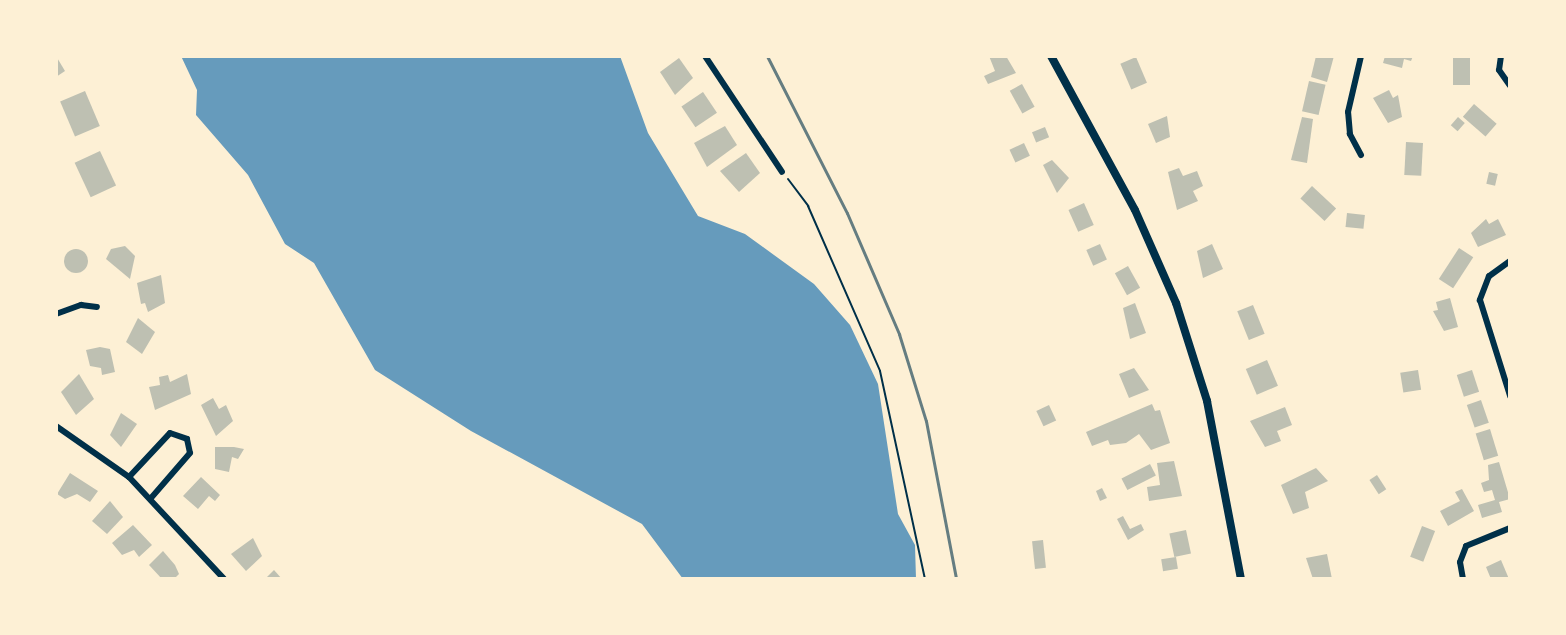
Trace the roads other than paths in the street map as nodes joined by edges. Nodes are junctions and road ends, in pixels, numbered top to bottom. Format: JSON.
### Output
{"nodes":[{"id":1,"x":705,"y":56,"type":"edge"},
{"id":2,"x":1051,"y":56,"type":"edge"},
{"id":3,"x":1361,"y":56,"type":"edge"},
{"id":4,"x":1501,"y":56,"type":"edge"},
{"id":5,"x":1510,"y":86,"type":"edge"},
{"id":6,"x":1361,"y":155,"type":"dead end"},
{"id":7,"x":782,"y":172,"type":"road end"},
{"id":8,"x":1510,"y":261,"type":"edge"},
{"id":9,"x":97,"y":307,"type":"dead end"},
{"id":10,"x":56,"y":314,"type":"edge"},
{"id":11,"x":1510,"y":396,"type":"edge"},
{"id":12,"x":56,"y":426,"type":"edge"},
{"id":13,"x":129,"y":477,"type":"junction"},
{"id":14,"x":151,"y":498,"type":"junction"},
{"id":15,"x":1510,"y":528,"type":"edge"},
{"id":16,"x":224,"y":579,"type":"edge"},
{"id":17,"x":1241,"y":579,"type":"edge"},
{"id":18,"x":1463,"y":579,"type":"edge"}],
"edges":[{"from":1,"to":7,"type":"street"},
{"from":2,"to":17,"type":"street"},
{"from":3,"to":6,"type":"street"},
{"from":4,"to":5,"type":"street"},
{"from":8,"to":11,"type":"street"},
{"from":9,"to":10,"type":"street"},
{"from":12,"to":13,"type":"street"},
{"from":13,"to":14,"type":"street"},
{"from":13,"to":14,"type":"street"},
{"from":14,"to":16,"type":"street"},
{"from":15,"to":18,"type":"street"}]}
